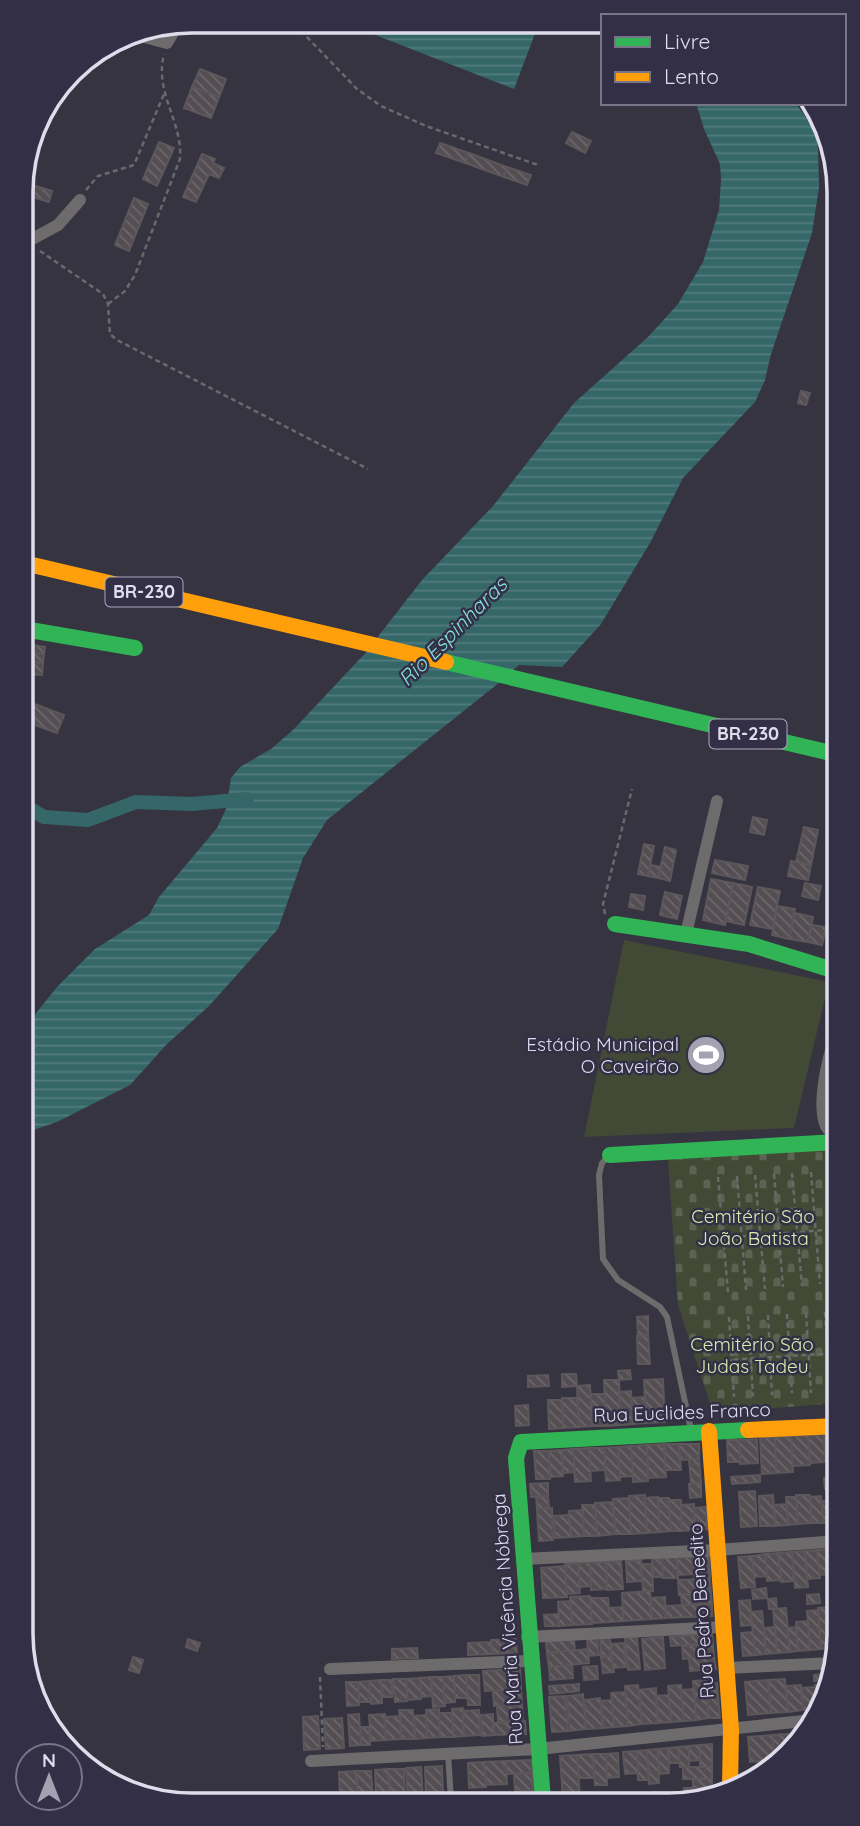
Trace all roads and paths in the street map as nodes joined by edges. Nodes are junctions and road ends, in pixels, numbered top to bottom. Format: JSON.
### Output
{"nodes":[{"id":1,"x":304,"y":33,"type":"edge"},
{"id":2,"x":172,"y":35,"type":"edge"},
{"id":3,"x":151,"y":39,"type":"edge"},
{"id":4,"x":167,"y":43,"type":"junction"},
{"id":5,"x":164,"y":94,"type":"junction"},
{"id":6,"x":538,"y":165,"type":"dead end"},
{"id":7,"x":80,"y":200,"type":"joint"},
{"id":8,"x":34,"y":238,"type":"edge"},
{"id":9,"x":34,"y":249,"type":"edge"},
{"id":10,"x":108,"y":304,"type":"junction"},
{"id":11,"x":368,"y":469,"type":"dead end"},
{"id":12,"x":34,"y":565,"type":"edge"},
{"id":13,"x":34,"y":631,"type":"edge"},
{"id":14,"x":135,"y":648,"type":"dead end"},
{"id":15,"x":827,"y":752,"type":"edge"},
{"id":16,"x":632,"y":789,"type":"dead end"},
{"id":17,"x":717,"y":801,"type":"dead end"},
{"id":18,"x":615,"y":923,"type":"joint"},
{"id":19,"x":686,"y":934,"type":"junction"},
{"id":20,"x":826,"y":968,"type":"edge"},
{"id":21,"x":826,"y":1082,"type":"edge"},
{"id":22,"x":826,"y":1126,"type":"edge"},
{"id":23,"x":826,"y":1141,"type":"edge"},
{"id":24,"x":610,"y":1154,"type":"joint"},
{"id":25,"x":811,"y":1172,"type":"dead end"},
{"id":26,"x":792,"y":1173,"type":"dead end"},
{"id":27,"x":774,"y":1174,"type":"dead end"},
{"id":28,"x":755,"y":1175,"type":"dead end"},
{"id":29,"x":737,"y":1176,"type":"dead end"},
{"id":30,"x":718,"y":1177,"type":"dead end"},
{"id":31,"x":826,"y":1230,"type":"edge"},
{"id":32,"x":816,"y":1231,"type":"junction"},
{"id":33,"x":797,"y":1232,"type":"junction"},
{"id":34,"x":779,"y":1234,"type":"junction"},
{"id":35,"x":760,"y":1235,"type":"junction"},
{"id":36,"x":742,"y":1237,"type":"junction"},
{"id":37,"x":723,"y":1238,"type":"junction"},
{"id":38,"x":707,"y":1239,"type":"dead end"},
{"id":39,"x":820,"y":1284,"type":"dead end"},
{"id":40,"x":802,"y":1286,"type":"dead end"},
{"id":41,"x":783,"y":1287,"type":"dead end"},
{"id":42,"x":765,"y":1289,"type":"dead end"},
{"id":43,"x":746,"y":1290,"type":"dead end"},
{"id":44,"x":728,"y":1292,"type":"dead end"},
{"id":45,"x":825,"y":1312,"type":"dead end"},
{"id":46,"x":806,"y":1313,"type":"dead end"},
{"id":47,"x":787,"y":1314,"type":"dead end"},
{"id":48,"x":768,"y":1315,"type":"dead end"},
{"id":49,"x":748,"y":1316,"type":"dead end"},
{"id":50,"x":729,"y":1317,"type":"dead end"},
{"id":51,"x":826,"y":1329,"type":"edge"},
{"id":52,"x":826,"y":1354,"type":"edge"},
{"id":53,"x":808,"y":1355,"type":"junction"},
{"id":54,"x":789,"y":1356,"type":"junction"},
{"id":55,"x":770,"y":1357,"type":"junction"},
{"id":56,"x":751,"y":1359,"type":"junction"},
{"id":57,"x":725,"y":1360,"type":"dead end"},
{"id":58,"x":732,"y":1360,"type":"junction"},
{"id":59,"x":811,"y":1392,"type":"dead end"},
{"id":60,"x":792,"y":1393,"type":"dead end"},
{"id":61,"x":772,"y":1395,"type":"dead end"},
{"id":62,"x":753,"y":1396,"type":"dead end"},
{"id":63,"x":734,"y":1397,"type":"dead end"},
{"id":64,"x":826,"y":1426,"type":"edge"},
{"id":65,"x":709,"y":1431,"type":"junction"},
{"id":66,"x":691,"y":1432,"type":"junction"},
{"id":67,"x":527,"y":1440,"type":"joint"},
{"id":68,"x":826,"y":1542,"type":"edge"},
{"id":69,"x":716,"y":1550,"type":"junction"},
{"id":70,"x":522,"y":1559,"type":"junction"},
{"id":71,"x":722,"y":1627,"type":"junction"},
{"id":72,"x":527,"y":1637,"type":"junction"},
{"id":73,"x":529,"y":1661,"type":"junction"},
{"id":74,"x":824,"y":1663,"type":"edge"},
{"id":75,"x":726,"y":1668,"type":"junction"},
{"id":76,"x":325,"y":1669,"type":"joint"},
{"id":77,"x":800,"y":1721,"type":"edge"},
{"id":78,"x":731,"y":1729,"type":"junction"},
{"id":79,"x":538,"y":1749,"type":"junction"},
{"id":80,"x":447,"y":1753,"type":"junction"},
{"id":81,"x":317,"y":1761,"type":"joint"},
{"id":82,"x":730,"y":1780,"type":"edge"},
{"id":83,"x":450,"y":1793,"type":"edge"},
{"id":84,"x":542,"y":1793,"type":"edge"}],
"edges":[{"from":1,"to":6,"type":"path"},
{"from":2,"to":4,"type":"street"},
{"from":3,"to":4,"type":"street"},
{"from":4,"to":5,"type":"path"},
{"from":5,"to":7,"type":"path"},
{"from":5,"to":10,"type":"path"},
{"from":7,"to":8,"type":"street"},
{"from":9,"to":10,"type":"path"},
{"from":10,"to":11,"type":"path"},
{"from":12,"to":15,"type":"main road","number":"BR-230"},
{"from":13,"to":14,"type":"main road"},
{"from":16,"to":18,"type":"path"},
{"from":17,"to":19,"type":"street"},
{"from":18,"to":19,"type":"main road"},
{"from":19,"to":20,"type":"main road"},
{"from":21,"to":22,"type":"street"},
{"from":23,"to":24,"type":"main road"},
{"from":24,"to":66,"type":"lane"},
{"from":25,"to":32,"type":"path"},
{"from":26,"to":33,"type":"path"},
{"from":27,"to":34,"type":"path"},
{"from":28,"to":35,"type":"path"},
{"from":29,"to":36,"type":"path"},
{"from":30,"to":37,"type":"path"},
{"from":31,"to":32,"type":"path"},
{"from":32,"to":33,"type":"path"},
{"from":32,"to":39,"type":"path"},
{"from":33,"to":34,"type":"path"},
{"from":33,"to":40,"type":"path"},
{"from":34,"to":35,"type":"path"},
{"from":34,"to":41,"type":"path"},
{"from":35,"to":36,"type":"path"},
{"from":35,"to":42,"type":"path"},
{"from":36,"to":37,"type":"path"},
{"from":36,"to":43,"type":"path"},
{"from":37,"to":38,"type":"path"},
{"from":37,"to":44,"type":"path"},
{"from":45,"to":51,"type":"path"},
{"from":46,"to":53,"type":"path"},
{"from":47,"to":54,"type":"path"},
{"from":48,"to":55,"type":"path"},
{"from":49,"to":56,"type":"path"},
{"from":50,"to":58,"type":"path"},
{"from":52,"to":53,"type":"path"},
{"from":53,"to":54,"type":"path"},
{"from":53,"to":59,"type":"path"},
{"from":54,"to":55,"type":"path"},
{"from":54,"to":60,"type":"path"},
{"from":55,"to":56,"type":"path"},
{"from":55,"to":61,"type":"path"},
{"from":56,"to":58,"type":"path"},
{"from":56,"to":62,"type":"path"},
{"from":57,"to":58,"type":"path"},
{"from":58,"to":63,"type":"path"},
{"from":64,"to":65,"type":"main road","name":"Rua Euclides Franco"},
{"from":65,"to":66,"type":"main road","name":"Rua Euclides Franco"},
{"from":65,"to":69,"type":"main road","name":"Rua Pedro Benedito"},
{"from":66,"to":67,"type":"main road","name":"Rua Euclides Franco"},
{"from":67,"to":70,"type":"main road","name":"Rua Maria Vicência Nóbrega"},
{"from":68,"to":69,"type":"street"},
{"from":69,"to":70,"type":"street"},
{"from":69,"to":71,"type":"main road","name":"Rua Pedro Benedito"},
{"from":70,"to":72,"type":"main road","name":"Rua Maria Vicência Nóbrega"},
{"from":71,"to":72,"type":"street"},
{"from":71,"to":75,"type":"main road","name":"Rua Pedro Benedito"},
{"from":72,"to":73,"type":"main road","name":"Rua Maria Vicência Nóbrega"},
{"from":73,"to":76,"type":"street"},
{"from":73,"to":79,"type":"main road","name":"Rua Maria Vicência Nóbrega"},
{"from":74,"to":75,"type":"street"},
{"from":75,"to":78,"type":"main road","name":"Rua Pedro Benedito"},
{"from":76,"to":81,"type":"path"},
{"from":77,"to":78,"type":"street"},
{"from":78,"to":79,"type":"street"},
{"from":78,"to":82,"type":"main road","name":"Rua Pedro Benedito"},
{"from":79,"to":80,"type":"street"},
{"from":79,"to":84,"type":"main road","name":"Rua Maria Vicência Nóbrega"},
{"from":80,"to":81,"type":"street"},
{"from":80,"to":83,"type":"lane"}]}
